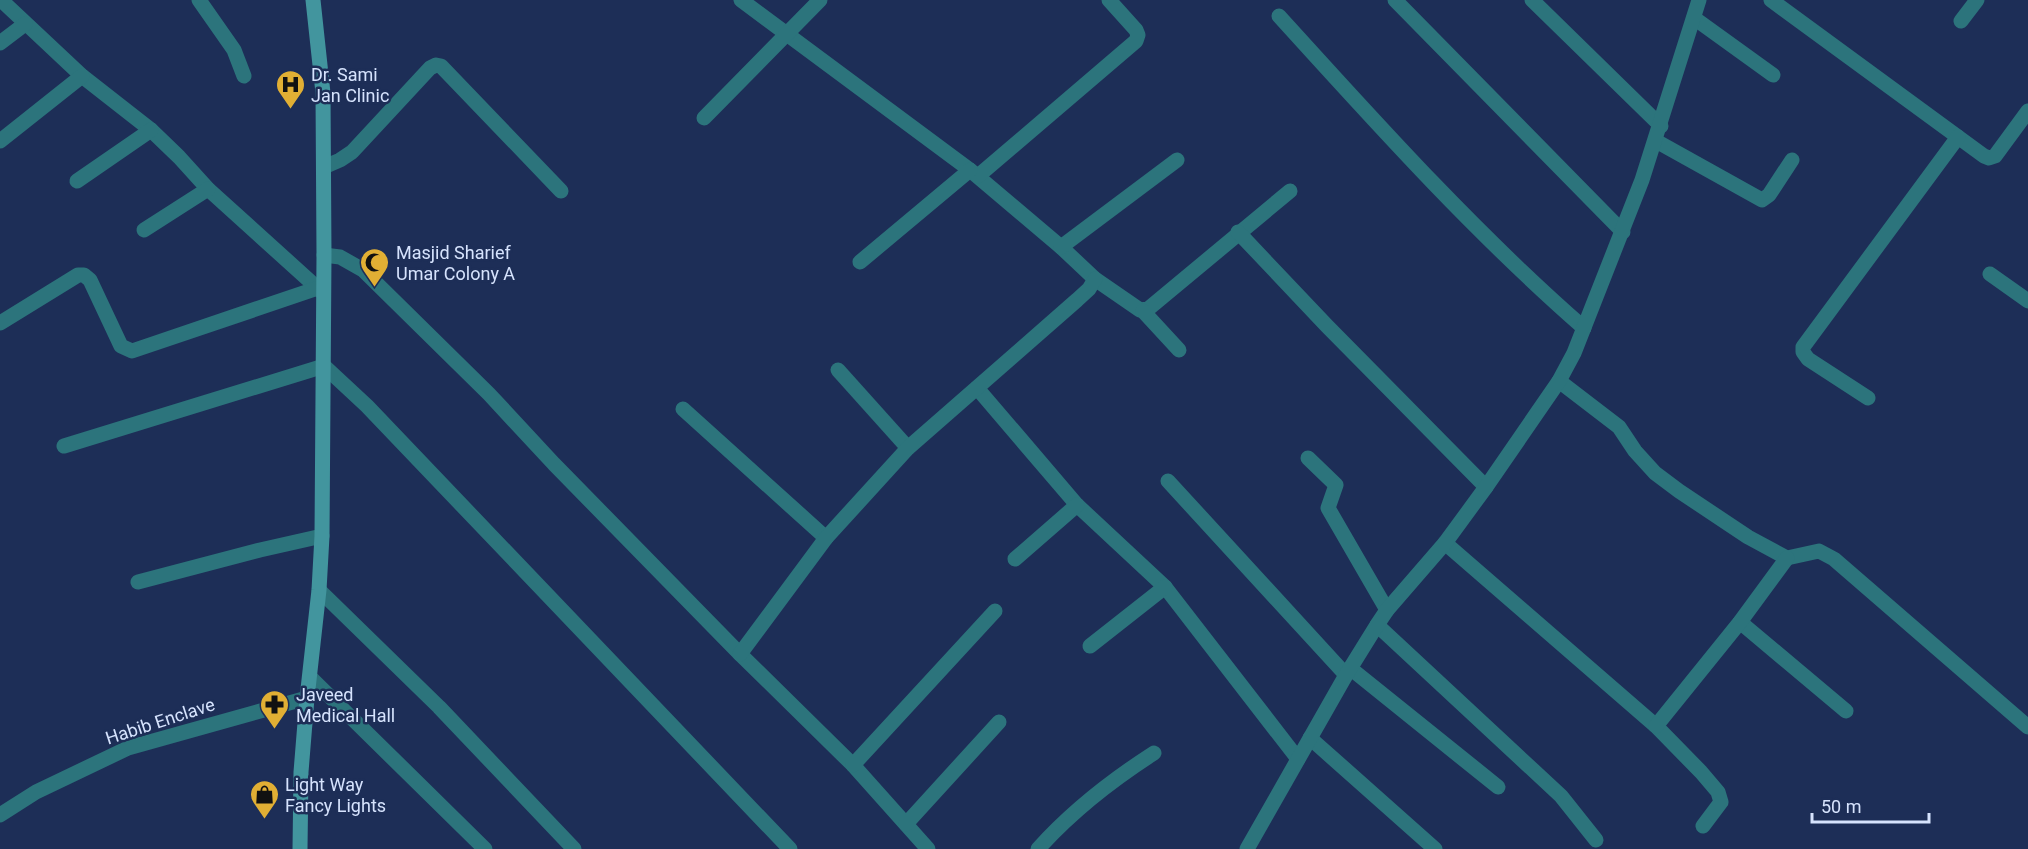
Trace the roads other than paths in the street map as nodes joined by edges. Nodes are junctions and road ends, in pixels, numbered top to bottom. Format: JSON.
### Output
{"nodes":[{"id":1,"x":1,"y":0,"type":"edge"},
{"id":2,"x":199,"y":0,"type":"edge"},
{"id":3,"x":313,"y":0,"type":"edge"},
{"id":4,"x":741,"y":0,"type":"edge"},
{"id":5,"x":820,"y":0,"type":"edge"},
{"id":6,"x":1109,"y":0,"type":"edge"},
{"id":7,"x":1395,"y":0,"type":"edge"},
{"id":8,"x":1532,"y":0,"type":"edge"},
{"id":9,"x":1699,"y":0,"type":"edge"},
{"id":10,"x":1771,"y":0,"type":"edge"},
{"id":11,"x":1977,"y":0,"type":"edge"},
{"id":12,"x":1279,"y":16,"type":"dead end"},
{"id":13,"x":1694,"y":18,"type":"junction"},
{"id":14,"x":1961,"y":21,"type":"dead end"},
{"id":15,"x":25,"y":24,"type":"junction"},
{"id":16,"x":786,"y":34,"type":"junction"},
{"id":17,"x":0,"y":43,"type":"edge"},
{"id":18,"x":1773,"y":75,"type":"dead end"},
{"id":19,"x":82,"y":76,"type":"junction"},
{"id":20,"x":244,"y":76,"type":"dead end"},
{"id":21,"x":2028,"y":111,"type":"edge"},
{"id":22,"x":704,"y":117,"type":"dead end"},
{"id":23,"x":151,"y":130,"type":"junction"},
{"id":24,"x":1658,"y":133,"type":"junction"},
{"id":25,"x":1958,"y":137,"type":"junction"},
{"id":26,"x":0,"y":141,"type":"edge"},
{"id":27,"x":1177,"y":160,"type":"dead end"},
{"id":28,"x":1792,"y":160,"type":"dead end"},
{"id":29,"x":324,"y":167,"type":"junction"},
{"id":30,"x":974,"y":173,"type":"junction"},
{"id":31,"x":77,"y":181,"type":"dead end"},
{"id":32,"x":208,"y":189,"type":"junction"},
{"id":33,"x":561,"y":191,"type":"dead end"},
{"id":34,"x":1290,"y":191,"type":"dead end"},
{"id":35,"x":144,"y":230,"type":"dead end"},
{"id":36,"x":1238,"y":232,"type":"junction"},
{"id":37,"x":1623,"y":232,"type":"junction"},
{"id":38,"x":1061,"y":247,"type":"junction"},
{"id":39,"x":324,"y":255,"type":"junction"},
{"id":40,"x":860,"y":262,"type":"dead end"},
{"id":41,"x":1990,"y":274,"type":"dead end"},
{"id":42,"x":1095,"y":279,"type":"junction"},
{"id":43,"x":321,"y":290,"type":"junction"},
{"id":44,"x":2028,"y":301,"type":"edge"},
{"id":45,"x":1143,"y":311,"type":"junction"},
{"id":46,"x":0,"y":323,"type":"edge"},
{"id":47,"x":1584,"y":328,"type":"junction"},
{"id":48,"x":1179,"y":350,"type":"dead end"},
{"id":49,"x":324,"y":366,"type":"junction"},
{"id":50,"x":838,"y":370,"type":"dead end"},
{"id":51,"x":1559,"y":381,"type":"junction"},
{"id":52,"x":977,"y":388,"type":"junction"},
{"id":53,"x":1868,"y":398,"type":"dead end"},
{"id":54,"x":683,"y":409,"type":"dead end"},
{"id":55,"x":64,"y":446,"type":"dead end"},
{"id":56,"x":908,"y":448,"type":"junction"},
{"id":57,"x":1308,"y":458,"type":"dead end"},
{"id":58,"x":1167,"y":481,"type":"dead end"},
{"id":59,"x":1486,"y":487,"type":"junction"},
{"id":60,"x":1077,"y":504,"type":"junction"},
{"id":61,"x":322,"y":536,"type":"junction"},
{"id":62,"x":826,"y":538,"type":"junction"},
{"id":63,"x":1445,"y":543,"type":"junction"},
{"id":64,"x":1787,"y":558,"type":"junction"},
{"id":65,"x":1016,"y":559,"type":"dead end"},
{"id":66,"x":138,"y":582,"type":"dead end"},
{"id":67,"x":1165,"y":587,"type":"junction"},
{"id":68,"x":319,"y":590,"type":"junction"},
{"id":69,"x":1387,"y":610,"type":"junction"},
{"id":70,"x":995,"y":611,"type":"dead end"},
{"id":71,"x":1740,"y":622,"type":"junction"},
{"id":72,"x":1377,"y":625,"type":"junction"},
{"id":73,"x":1090,"y":646,"type":"dead end"},
{"id":74,"x":741,"y":654,"type":"junction"},
{"id":75,"x":1348,"y":672,"type":"junction"},
{"id":76,"x":310,"y":677,"type":"junction"},
{"id":77,"x":307,"y":698,"type":"junction"},
{"id":78,"x":1846,"y":711,"type":"dead end"},
{"id":79,"x":999,"y":722,"type":"dead end"},
{"id":80,"x":1656,"y":726,"type":"junction"},
{"id":81,"x":2028,"y":727,"type":"edge"},
{"id":82,"x":1310,"y":738,"type":"junction"},
{"id":83,"x":1154,"y":753,"type":"dead end"},
{"id":84,"x":1298,"y":759,"type":"junction"},
{"id":85,"x":853,"y":765,"type":"junction"},
{"id":86,"x":1498,"y":787,"type":"dead end"},
{"id":87,"x":0,"y":815,"type":"edge"},
{"id":88,"x":906,"y":824,"type":"junction"},
{"id":89,"x":1702,"y":826,"type":"dead end"},
{"id":90,"x":1596,"y":840,"type":"dead end"},
{"id":91,"x":300,"y":849,"type":"edge"},
{"id":92,"x":485,"y":849,"type":"edge"},
{"id":93,"x":574,"y":849,"type":"edge"},
{"id":94,"x":790,"y":849,"type":"edge"},
{"id":95,"x":928,"y":849,"type":"edge"},
{"id":96,"x":1038,"y":849,"type":"edge"},
{"id":97,"x":1247,"y":849,"type":"edge"},
{"id":98,"x":1435,"y":849,"type":"edge"}],
"edges":[{"from":1,"to":15,"type":"street"},
{"from":2,"to":20,"type":"street"},
{"from":3,"to":29,"type":"street"},
{"from":4,"to":16,"type":"street"},
{"from":5,"to":16,"type":"street"},
{"from":6,"to":30,"type":"street"},
{"from":7,"to":37,"type":"street"},
{"from":8,"to":24,"type":"street"},
{"from":9,"to":13,"type":"street"},
{"from":10,"to":25,"type":"street"},
{"from":11,"to":14,"type":"street"},
{"from":12,"to":47,"type":"street"},
{"from":13,"to":18,"type":"street"},
{"from":13,"to":24,"type":"street"},
{"from":15,"to":17,"type":"street"},
{"from":15,"to":19,"type":"street"},
{"from":16,"to":22,"type":"street"},
{"from":16,"to":30,"type":"street"},
{"from":19,"to":23,"type":"street"},
{"from":19,"to":26,"type":"street"},
{"from":21,"to":25,"type":"street"},
{"from":23,"to":31,"type":"street"},
{"from":23,"to":32,"type":"street"},
{"from":24,"to":28,"type":"street"},
{"from":24,"to":37,"type":"street"},
{"from":25,"to":53,"type":"street"},
{"from":27,"to":38,"type":"street"},
{"from":29,"to":33,"type":"street"},
{"from":29,"to":39,"type":"street"},
{"from":30,"to":38,"type":"street"},
{"from":30,"to":40,"type":"street"},
{"from":32,"to":35,"type":"street"},
{"from":32,"to":43,"type":"street"},
{"from":34,"to":36,"type":"street"},
{"from":36,"to":45,"type":"street"},
{"from":36,"to":59,"type":"street"},
{"from":37,"to":47,"type":"street"},
{"from":38,"to":42,"type":"street"},
{"from":39,"to":43,"type":"street"},
{"from":39,"to":74,"type":"street"},
{"from":41,"to":44,"type":"street"},
{"from":42,"to":45,"type":"street"},
{"from":42,"to":52,"type":"street"},
{"from":43,"to":46,"type":"street"},
{"from":43,"to":49,"type":"street"},
{"from":45,"to":48,"type":"street"},
{"from":47,"to":51,"type":"street"},
{"from":49,"to":55,"type":"street"},
{"from":49,"to":61,"type":"street"},
{"from":49,"to":94,"type":"street"},
{"from":50,"to":56,"type":"street"},
{"from":51,"to":59,"type":"street"},
{"from":51,"to":64,"type":"street"},
{"from":52,"to":56,"type":"street"},
{"from":52,"to":60,"type":"street"},
{"from":54,"to":62,"type":"street"},
{"from":56,"to":62,"type":"street"},
{"from":57,"to":69,"type":"street"},
{"from":58,"to":75,"type":"street"},
{"from":59,"to":63,"type":"street"},
{"from":60,"to":65,"type":"street"},
{"from":60,"to":67,"type":"street"},
{"from":61,"to":66,"type":"street"},
{"from":61,"to":68,"type":"street"},
{"from":62,"to":74,"type":"street"},
{"from":63,"to":69,"type":"street"},
{"from":63,"to":80,"type":"street"},
{"from":64,"to":71,"type":"street"},
{"from":64,"to":81,"type":"street"},
{"from":67,"to":73,"type":"street"},
{"from":67,"to":84,"type":"street"},
{"from":68,"to":76,"type":"street"},
{"from":68,"to":93,"type":"street"},
{"from":69,"to":72,"type":"street"},
{"from":70,"to":85,"type":"street"},
{"from":71,"to":78,"type":"street"},
{"from":71,"to":80,"type":"street"},
{"from":72,"to":75,"type":"street"},
{"from":72,"to":90,"type":"street"},
{"from":74,"to":85,"type":"street"},
{"from":75,"to":82,"type":"street"},
{"from":75,"to":86,"type":"street"},
{"from":76,"to":77,"type":"street"},
{"from":76,"to":92,"type":"street"},
{"from":77,"to":87,"type":"street","name":"Habib Enclave"},
{"from":77,"to":91,"type":"street"},
{"from":79,"to":88,"type":"street"},
{"from":80,"to":89,"type":"street"},
{"from":82,"to":84,"type":"street"},
{"from":82,"to":98,"type":"street"},
{"from":83,"to":96,"type":"street"},
{"from":84,"to":97,"type":"street"},
{"from":85,"to":88,"type":"street"},
{"from":88,"to":95,"type":"street"}]}
